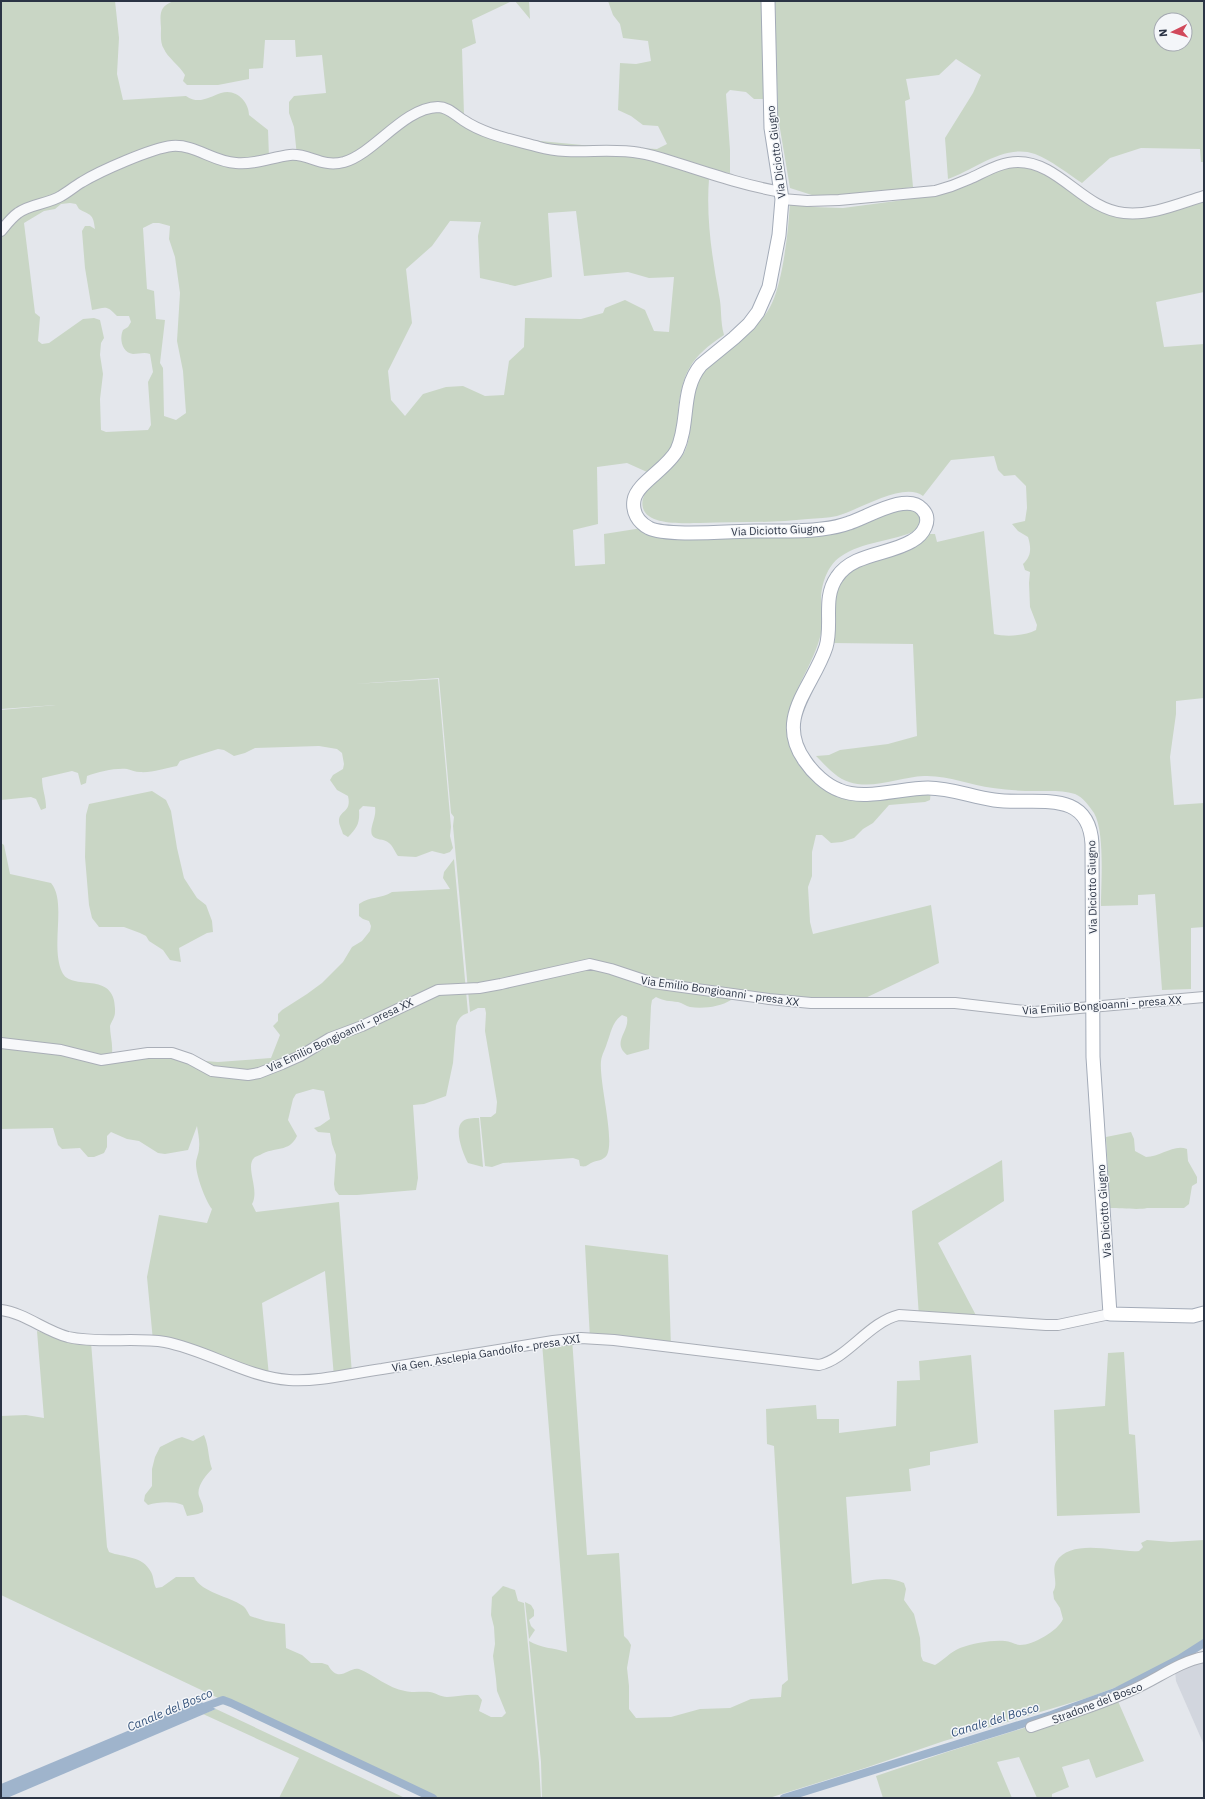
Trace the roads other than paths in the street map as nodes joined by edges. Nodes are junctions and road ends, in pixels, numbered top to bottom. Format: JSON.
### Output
{"nodes":[{"id":1,"x":768,"y":1,"type":"edge"},
{"id":2,"x":782,"y":196,"type":"junction"},
{"id":3,"x":1204,"y":196,"type":"edge"},
{"id":4,"x":1,"y":232,"type":"edge"},
{"id":5,"x":1204,"y":997,"type":"edge"},
{"id":6,"x":1092,"y":1007,"type":"junction"},
{"id":7,"x":1,"y":1042,"type":"edge"},
{"id":8,"x":1,"y":1310,"type":"edge"},
{"id":9,"x":1204,"y":1313,"type":"edge"},
{"id":10,"x":1110,"y":1314,"type":"junction"},
{"id":11,"x":1204,"y":1657,"type":"edge"},
{"id":12,"x":1031,"y":1727,"type":"dead end"}],
"edges":[{"from":1,"to":2,"type":"main road","name":"Via Diciotto Giugno"},
{"from":2,"to":3,"type":"street"},
{"from":2,"to":4,"type":"street"},
{"from":2,"to":6,"type":"main road","name":"Via Diciotto Giugno"},
{"from":5,"to":6,"type":"street","name":"Via Emilio Bongioanni - presa XX"},
{"from":6,"to":7,"type":"street","name":"Via Emilio Bongioanni - presa XX"},
{"from":6,"to":10,"type":"main road","name":"Via Diciotto Giugno"},
{"from":8,"to":10,"type":"street","name":"Via Gen. Asclepia Gandolfo - presa XXI"},
{"from":9,"to":10,"type":"main road"},
{"from":11,"to":12,"type":"street","name":"Stradone del Bosco"}]}
